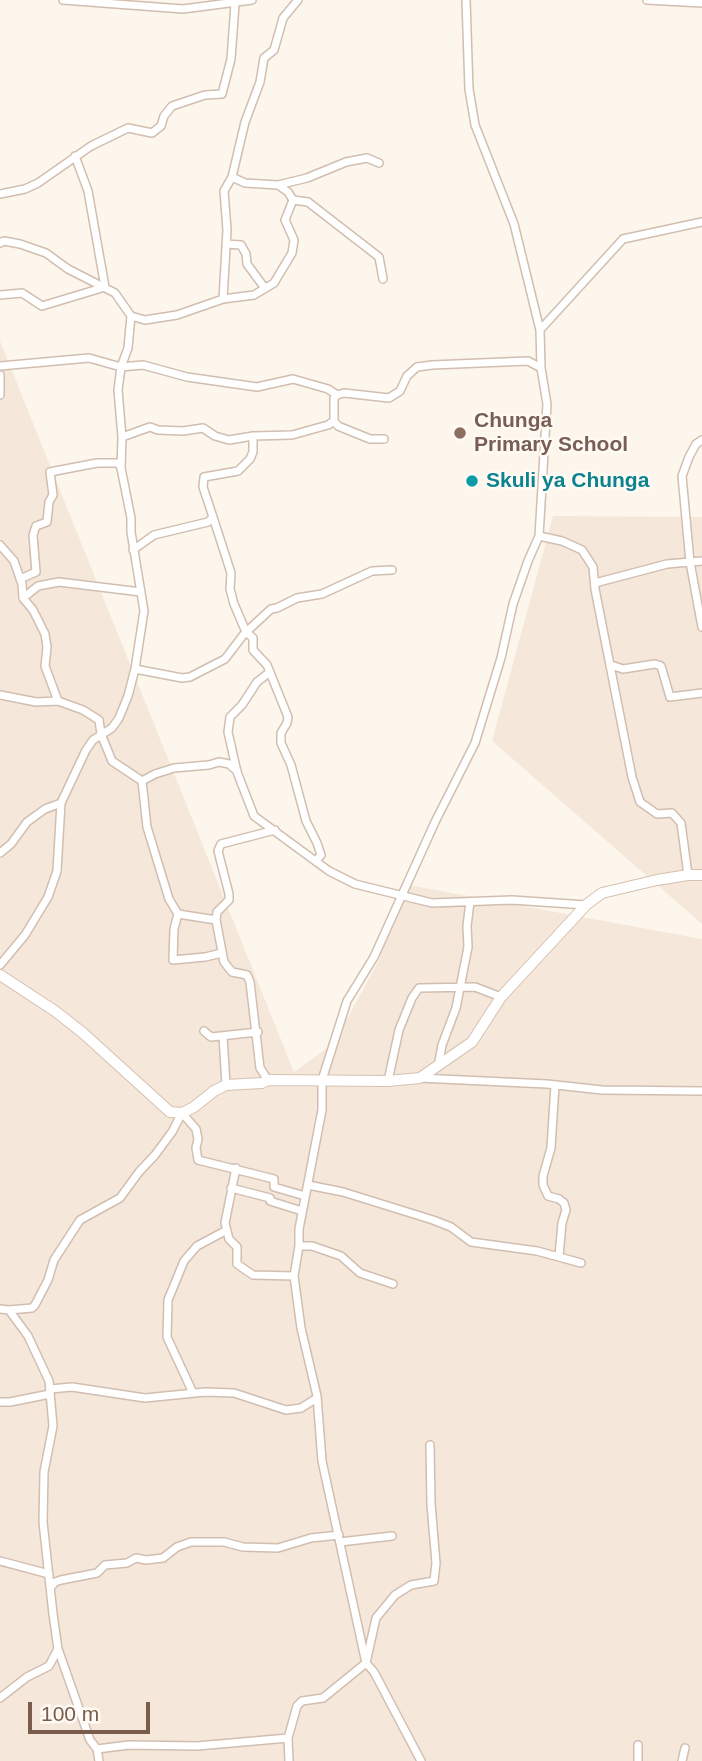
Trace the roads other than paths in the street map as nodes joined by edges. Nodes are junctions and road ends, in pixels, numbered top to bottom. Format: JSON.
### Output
{"nodes":[{"id":1,"x":63,"y":0,"type":"edge"},
{"id":2,"x":252,"y":0,"type":"edge"},
{"id":3,"x":298,"y":0,"type":"edge"},
{"id":4,"x":466,"y":0,"type":"edge"},
{"id":5,"x":647,"y":0,"type":"edge"},
{"id":6,"x":90,"y":1,"type":"edge"},
{"id":7,"x":702,"y":3,"type":"edge"},
{"id":8,"x":235,"y":4,"type":"junction"},
{"id":9,"x":75,"y":156,"type":"junction"},
{"id":10,"x":379,"y":163,"type":"dead end"},
{"id":11,"x":232,"y":177,"type":"junction"},
{"id":12,"x":278,"y":185,"type":"junction"},
{"id":13,"x":0,"y":194,"type":"edge"},
{"id":14,"x":293,"y":200,"type":"junction"},
{"id":15,"x":702,"y":222,"type":"edge"},
{"id":16,"x":0,"y":243,"type":"edge"},
{"id":17,"x":226,"y":244,"type":"junction"},
{"id":18,"x":383,"y":279,"type":"dead end"},
{"id":19,"x":105,"y":288,"type":"junction"},
{"id":20,"x":264,"y":288,"type":"junction"},
{"id":21,"x":0,"y":295,"type":"edge"},
{"id":22,"x":223,"y":299,"type":"junction"},
{"id":23,"x":131,"y":316,"type":"junction"},
{"id":24,"x":540,"y":330,"type":"junction"},
{"id":25,"x":0,"y":366,"type":"edge"},
{"id":26,"x":121,"y":367,"type":"junction"},
{"id":27,"x":541,"y":368,"type":"junction"},
{"id":28,"x":0,"y":375,"type":"edge"},
{"id":29,"x":0,"y":395,"type":"edge"},
{"id":30,"x":337,"y":395,"type":"junction"},
{"id":31,"x":334,"y":421,"type":"junction"},
{"id":32,"x":253,"y":436,"type":"junction"},
{"id":33,"x":122,"y":437,"type":"junction"},
{"id":34,"x":384,"y":439,"type":"dead end"},
{"id":35,"x":702,"y":440,"type":"edge"},
{"id":36,"x":121,"y":468,"type":"junction"},
{"id":37,"x":213,"y":517,"type":"junction"},
{"id":38,"x":539,"y":536,"type":"junction"},
{"id":39,"x":0,"y":545,"type":"edge"},
{"id":40,"x":134,"y":550,"type":"junction"},
{"id":41,"x":702,"y":561,"type":"edge"},
{"id":42,"x":690,"y":562,"type":"junction"},
{"id":43,"x":392,"y":569,"type":"dead end"},
{"id":44,"x":20,"y":579,"type":"junction"},
{"id":45,"x":595,"y":583,"type":"junction"},
{"id":46,"x":141,"y":592,"type":"junction"},
{"id":47,"x":23,"y":598,"type":"junction"},
{"id":48,"x":702,"y":627,"type":"edge"},
{"id":49,"x":246,"y":632,"type":"junction"},
{"id":50,"x":611,"y":665,"type":"junction"},
{"id":51,"x":135,"y":668,"type":"junction"},
{"id":52,"x":270,"y":672,"type":"junction"},
{"id":53,"x":702,"y":693,"type":"edge"},
{"id":54,"x":0,"y":695,"type":"edge"},
{"id":55,"x":58,"y":701,"type":"junction"},
{"id":56,"x":101,"y":734,"type":"junction"},
{"id":57,"x":237,"y":772,"type":"junction"},
{"id":58,"x":142,"y":781,"type":"junction"},
{"id":59,"x":61,"y":803,"type":"junction"},
{"id":60,"x":275,"y":830,"type":"junction"},
{"id":61,"x":0,"y":853,"type":"edge"},
{"id":62,"x":316,"y":862,"type":"junction"},
{"id":63,"x":688,"y":875,"type":"junction"},
{"id":64,"x":702,"y":875,"type":"edge"},
{"id":65,"x":403,"y":895,"type":"junction"},
{"id":66,"x":470,"y":902,"type":"junction"},
{"id":67,"x":586,"y":905,"type":"junction"},
{"id":68,"x":178,"y":914,"type":"junction"},
{"id":69,"x":216,"y":920,"type":"junction"},
{"id":70,"x":222,"y":953,"type":"junction"},
{"id":71,"x":0,"y":965,"type":"edge"},
{"id":72,"x":0,"y":975,"type":"edge"},
{"id":73,"x":460,"y":986,"type":"junction"},
{"id":74,"x":501,"y":997,"type":"junction"},
{"id":75,"x":204,"y":1031,"type":"dead end"},
{"id":76,"x":258,"y":1032,"type":"junction"},
{"id":77,"x":223,"y":1037,"type":"junction"},
{"id":78,"x":438,"y":1067,"type":"junction"},
{"id":79,"x":420,"y":1078,"type":"junction"},
{"id":80,"x":268,"y":1080,"type":"junction"},
{"id":81,"x":323,"y":1080,"type":"junction"},
{"id":82,"x":388,"y":1081,"type":"junction"},
{"id":83,"x":226,"y":1085,"type":"junction"},
{"id":84,"x":555,"y":1085,"type":"junction"},
{"id":85,"x":702,"y":1091,"type":"edge"},
{"id":86,"x":182,"y":1113,"type":"junction"},
{"id":87,"x":236,"y":1168,"type":"junction"},
{"id":88,"x":307,"y":1185,"type":"junction"},
{"id":89,"x":231,"y":1188,"type":"junction"},
{"id":90,"x":305,"y":1196,"type":"junction"},
{"id":91,"x":302,"y":1211,"type":"junction"},
{"id":92,"x":225,"y":1231,"type":"junction"},
{"id":93,"x":299,"y":1246,"type":"junction"},
{"id":94,"x":559,"y":1256,"type":"junction"},
{"id":95,"x":581,"y":1263,"type":"dead end"},
{"id":96,"x":294,"y":1276,"type":"junction"},
{"id":97,"x":393,"y":1284,"type":"dead end"},
{"id":98,"x":4,"y":1310,"type":"edge"},
{"id":99,"x":50,"y":1391,"type":"junction"},
{"id":100,"x":193,"y":1393,"type":"junction"},
{"id":101,"x":317,"y":1398,"type":"junction"},
{"id":102,"x":0,"y":1402,"type":"edge"},
{"id":103,"x":430,"y":1445,"type":"dead end"},
{"id":104,"x":392,"y":1536,"type":"dead end"},
{"id":105,"x":339,"y":1539,"type":"junction"},
{"id":106,"x":0,"y":1561,"type":"edge"},
{"id":107,"x":49,"y":1574,"type":"junction"},
{"id":108,"x":51,"y":1587,"type":"junction"},
{"id":109,"x":58,"y":1649,"type":"junction"},
{"id":110,"x":366,"y":1663,"type":"junction"},
{"id":111,"x":0,"y":1698,"type":"edge"},
{"id":112,"x":288,"y":1738,"type":"junction"},
{"id":113,"x":638,"y":1745,"type":"dead end"},
{"id":114,"x":685,"y":1748,"type":"dead end"},
{"id":115,"x":97,"y":1749,"type":"junction"},
{"id":116,"x":99,"y":1761,"type":"edge"},
{"id":117,"x":289,"y":1761,"type":"edge"},
{"id":118,"x":421,"y":1761,"type":"edge"},
{"id":119,"x":638,"y":1761,"type":"edge"},
{"id":120,"x":682,"y":1761,"type":"edge"}],
"edges":[{"from":1,"to":6,"type":"street"},
{"from":2,"to":8,"type":"street"},
{"from":3,"to":11,"type":"street"},
{"from":4,"to":24,"type":"street"},
{"from":5,"to":7,"type":"street"},
{"from":6,"to":8,"type":"street"},
{"from":8,"to":9,"type":"street"},
{"from":9,"to":13,"type":"street"},
{"from":9,"to":19,"type":"street"},
{"from":10,"to":12,"type":"street"},
{"from":11,"to":12,"type":"street"},
{"from":11,"to":17,"type":"street"},
{"from":12,"to":14,"type":"street"},
{"from":14,"to":18,"type":"street"},
{"from":14,"to":20,"type":"street"},
{"from":15,"to":24,"type":"street"},
{"from":16,"to":19,"type":"street"},
{"from":17,"to":20,"type":"street"},
{"from":17,"to":22,"type":"street"},
{"from":19,"to":21,"type":"street"},
{"from":19,"to":23,"type":"street"},
{"from":20,"to":22,"type":"street"},
{"from":22,"to":23,"type":"street"},
{"from":23,"to":26,"type":"street"},
{"from":24,"to":27,"type":"street"},
{"from":25,"to":26,"type":"street"},
{"from":26,"to":30,"type":"street"},
{"from":26,"to":33,"type":"street"},
{"from":27,"to":30,"type":"street"},
{"from":27,"to":38,"type":"street"},
{"from":28,"to":29,"type":"street"},
{"from":30,"to":31,"type":"street"},
{"from":31,"to":32,"type":"street"},
{"from":31,"to":34,"type":"street"},
{"from":32,"to":33,"type":"street"},
{"from":32,"to":37,"type":"street"},
{"from":33,"to":36,"type":"street"},
{"from":35,"to":42,"type":"street"},
{"from":36,"to":40,"type":"street"},
{"from":36,"to":44,"type":"street"},
{"from":37,"to":40,"type":"street"},
{"from":37,"to":49,"type":"street"},
{"from":38,"to":45,"type":"street"},
{"from":38,"to":65,"type":"street"},
{"from":39,"to":44,"type":"street"},
{"from":40,"to":46,"type":"street"},
{"from":41,"to":42,"type":"street"},
{"from":42,"to":45,"type":"street"},
{"from":42,"to":48,"type":"street"},
{"from":43,"to":49,"type":"street"},
{"from":44,"to":47,"type":"street"},
{"from":45,"to":50,"type":"street"},
{"from":46,"to":47,"type":"street"},
{"from":46,"to":51,"type":"street"},
{"from":47,"to":55,"type":"street"},
{"from":49,"to":51,"type":"street"},
{"from":49,"to":52,"type":"street"},
{"from":50,"to":53,"type":"street"},
{"from":50,"to":63,"type":"street"},
{"from":51,"to":56,"type":"street"},
{"from":52,"to":57,"type":"street"},
{"from":52,"to":62,"type":"street"},
{"from":54,"to":55,"type":"street"},
{"from":55,"to":56,"type":"street"},
{"from":56,"to":58,"type":"street"},
{"from":56,"to":59,"type":"street"},
{"from":57,"to":58,"type":"street"},
{"from":57,"to":60,"type":"street"},
{"from":58,"to":68,"type":"street"},
{"from":59,"to":61,"type":"street"},
{"from":59,"to":71,"type":"street"},
{"from":60,"to":62,"type":"street"},
{"from":60,"to":69,"type":"street"},
{"from":62,"to":65,"type":"street"},
{"from":63,"to":64,"type":"street"},
{"from":63,"to":67,"type":"street"},
{"from":65,"to":66,"type":"street"},
{"from":65,"to":81,"type":"street"},
{"from":66,"to":67,"type":"street"},
{"from":66,"to":73,"type":"street"},
{"from":67,"to":74,"type":"street"},
{"from":68,"to":69,"type":"street"},
{"from":68,"to":70,"type":"street"},
{"from":69,"to":70,"type":"street"},
{"from":70,"to":76,"type":"street"},
{"from":72,"to":86,"type":"street"},
{"from":73,"to":74,"type":"street"},
{"from":73,"to":78,"type":"street"},
{"from":73,"to":82,"type":"street"},
{"from":74,"to":78,"type":"street"},
{"from":75,"to":77,"type":"street"},
{"from":76,"to":77,"type":"street"},
{"from":76,"to":80,"type":"street"},
{"from":77,"to":83,"type":"street"},
{"from":78,"to":79,"type":"street"},
{"from":79,"to":82,"type":"street"},
{"from":79,"to":84,"type":"street"},
{"from":80,"to":81,"type":"street"},
{"from":80,"to":83,"type":"street"},
{"from":81,"to":82,"type":"street"},
{"from":81,"to":88,"type":"street"},
{"from":83,"to":86,"type":"street"},
{"from":84,"to":85,"type":"street"},
{"from":84,"to":94,"type":"street"},
{"from":86,"to":87,"type":"street"},
{"from":86,"to":98,"type":"street"},
{"from":87,"to":89,"type":"street"},
{"from":87,"to":90,"type":"street"},
{"from":88,"to":90,"type":"street"},
{"from":88,"to":94,"type":"street"},
{"from":89,"to":91,"type":"street"},
{"from":89,"to":92,"type":"street"},
{"from":90,"to":91,"type":"street"},
{"from":91,"to":93,"type":"street"},
{"from":92,"to":96,"type":"street"},
{"from":92,"to":100,"type":"street"},
{"from":93,"to":96,"type":"street"},
{"from":93,"to":97,"type":"street"},
{"from":94,"to":95,"type":"street"},
{"from":96,"to":101,"type":"street"},
{"from":98,"to":99,"type":"street"},
{"from":99,"to":100,"type":"street"},
{"from":99,"to":102,"type":"street"},
{"from":99,"to":107,"type":"street"},
{"from":100,"to":101,"type":"street"},
{"from":101,"to":105,"type":"street"},
{"from":103,"to":110,"type":"street"},
{"from":104,"to":105,"type":"street"},
{"from":105,"to":108,"type":"street"},
{"from":105,"to":110,"type":"street"},
{"from":106,"to":107,"type":"street"},
{"from":107,"to":108,"type":"street"},
{"from":108,"to":109,"type":"street"},
{"from":109,"to":111,"type":"street"},
{"from":109,"to":115,"type":"street"},
{"from":110,"to":112,"type":"street"},
{"from":110,"to":118,"type":"street"},
{"from":112,"to":115,"type":"street"},
{"from":112,"to":117,"type":"street"},
{"from":113,"to":119,"type":"street"},
{"from":114,"to":120,"type":"street"},
{"from":115,"to":116,"type":"street"}]}
